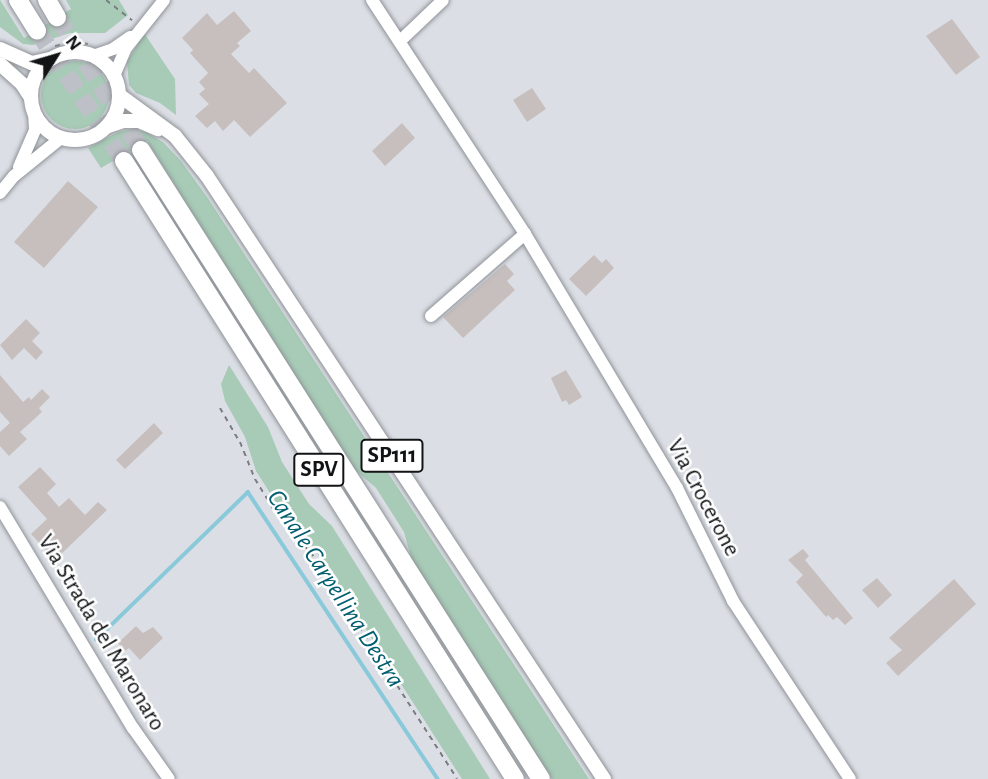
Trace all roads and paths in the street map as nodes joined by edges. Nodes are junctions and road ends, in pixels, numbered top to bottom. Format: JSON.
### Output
{"nodes":[{"id":1,"x":18,"y":0,"type":"edge"},
{"id":2,"x":47,"y":0,"type":"edge"},
{"id":3,"x":106,"y":0,"type":"edge"},
{"id":4,"x":164,"y":0,"type":"edge"},
{"id":5,"x":372,"y":0,"type":"edge"},
{"id":6,"x":443,"y":0,"type":"edge"},
{"id":7,"x":57,"y":17,"type":"tunnel mouth"},
{"id":8,"x":134,"y":25,"type":"junction"},
{"id":9,"x":37,"y":30,"type":"tunnel mouth"},
{"id":10,"x":400,"y":41,"type":"junction"},
{"id":11,"x":0,"y":49,"type":"edge"},
{"id":12,"x":92,"y":50,"type":"junction"},
{"id":13,"x":52,"y":53,"type":"junction"},
{"id":14,"x":0,"y":64,"type":"edge"},
{"id":15,"x":114,"y":76,"type":"junction"},
{"id":16,"x":119,"y":95,"type":"junction"},
{"id":17,"x":33,"y":105,"type":"junction"},
{"id":18,"x":106,"y":127,"type":"junction"},
{"id":19,"x":175,"y":136,"type":"junction"},
{"id":20,"x":61,"y":138,"type":"junction"},
{"id":21,"x":141,"y":150,"type":"tunnel mouth"},
{"id":22,"x":124,"y":161,"type":"tunnel mouth"},
{"id":23,"x":14,"y":176,"type":"junction"},
{"id":24,"x":0,"y":193,"type":"edge"},
{"id":25,"x":525,"y":234,"type":"junction"},
{"id":26,"x":430,"y":316,"type":"dead end"},
{"id":27,"x":220,"y":408,"type":"dead end"},
{"id":28,"x":0,"y":506,"type":"edge"},
{"id":29,"x":169,"y":779,"type":"edge"},
{"id":30,"x":457,"y":779,"type":"edge"},
{"id":31,"x":515,"y":779,"type":"edge"},
{"id":32,"x":541,"y":779,"type":"edge"},
{"id":33,"x":604,"y":779,"type":"edge"},
{"id":34,"x":850,"y":779,"type":"edge"}],
"edges":[{"from":1,"to":9,"type":"highway"},
{"from":2,"to":7,"type":"highway"},
{"from":3,"to":8,"type":"path"},
{"from":4,"to":8,"type":"street"},
{"from":5,"to":10,"type":"street","name":"Via Crocerone"},
{"from":6,"to":10,"type":"street"},
{"from":8,"to":12,"type":"street"},
{"from":8,"to":15,"type":"street"},
{"from":10,"to":25,"type":"street","name":"Via Crocerone"},
{"from":11,"to":13,"type":"main road"},
{"from":12,"to":13,"type":"main road"},
{"from":12,"to":13,"type":"path"},
{"from":12,"to":15,"type":"main road"},
{"from":13,"to":17,"type":"main road"},
{"from":14,"to":17,"type":"main road"},
{"from":15,"to":16,"type":"main road"},
{"from":16,"to":18,"type":"main road"},
{"from":16,"to":19,"type":"main road","number":"SP111"},
{"from":17,"to":20,"type":"main road"},
{"from":17,"to":23,"type":"street"},
{"from":18,"to":19,"type":"main road","number":"SP111"},
{"from":18,"to":20,"type":"main road","number":"SP111"},
{"from":19,"to":33,"type":"main road","number":"SP111"},
{"from":20,"to":23,"type":"street"},
{"from":21,"to":32,"type":"highway","number":"SPV"},
{"from":22,"to":31,"type":"highway","number":"SPV"},
{"from":23,"to":24,"type":"street"},
{"from":25,"to":26,"type":"street"},
{"from":25,"to":34,"type":"street","name":"Via Crocerone"},
{"from":27,"to":30,"type":"path"},
{"from":28,"to":29,"type":"street","name":"Via Strada del Maronaro"}]}
